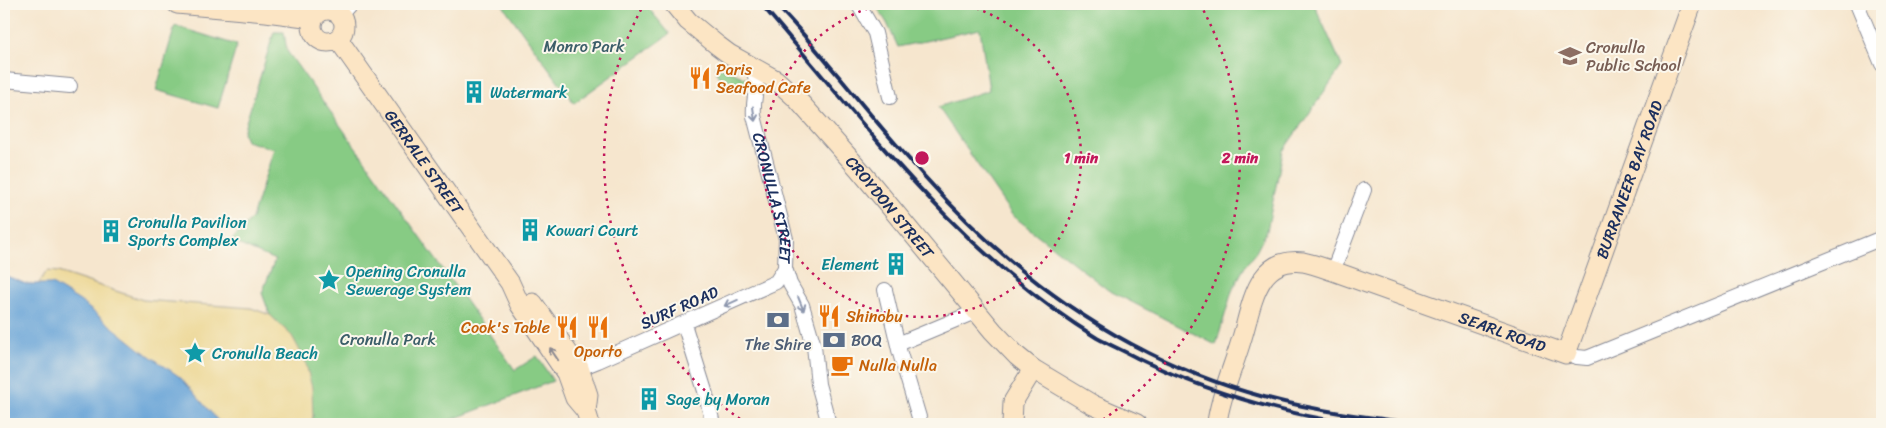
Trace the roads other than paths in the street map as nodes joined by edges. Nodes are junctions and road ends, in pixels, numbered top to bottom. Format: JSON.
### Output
{"nodes":[{"id":1,"x":177,"y":4,"type":"edge"},
{"id":2,"x":674,"y":4,"type":"edge"},
{"id":3,"x":858,"y":4,"type":"edge"},
{"id":4,"x":1692,"y":4,"type":"edge"},
{"id":5,"x":1857,"y":4,"type":"edge"},
{"id":6,"x":345,"y":9,"type":"edge"},
{"id":7,"x":313,"y":18,"type":"junction"},
{"id":8,"x":338,"y":39,"type":"junction"},
{"id":9,"x":1882,"y":64,"type":"edge"},
{"id":10,"x":752,"y":67,"type":"junction"},
{"id":11,"x":4,"y":80,"type":"edge"},
{"id":12,"x":70,"y":86,"type":"dead end"},
{"id":13,"x":890,"y":97,"type":"dead end"},
{"id":14,"x":1364,"y":190,"type":"dead end"},
{"id":15,"x":1882,"y":238,"type":"edge"},
{"id":16,"x":785,"y":268,"type":"junction"},
{"id":17,"x":1333,"y":271,"type":"junction"},
{"id":18,"x":885,"y":290,"type":"dead end"},
{"id":19,"x":977,"y":311,"type":"junction"},
{"id":20,"x":684,"y":324,"type":"junction"},
{"id":21,"x":898,"y":344,"type":"junction"},
{"id":22,"x":1566,"y":354,"type":"junction"},
{"id":23,"x":1033,"y":370,"type":"junction"},
{"id":24,"x":573,"y":371,"type":"junction"},
{"id":25,"x":588,"y":418,"type":"edge"},
{"id":26,"x":713,"y":424,"type":"edge"},
{"id":27,"x":829,"y":424,"type":"edge"},
{"id":28,"x":921,"y":424,"type":"edge"},
{"id":29,"x":1012,"y":424,"type":"edge"},
{"id":30,"x":1137,"y":424,"type":"edge"},
{"id":31,"x":1216,"y":424,"type":"edge"}],
"edges":[{"from":1,"to":7,"type":"street"},
{"from":2,"to":10,"type":"street"},
{"from":3,"to":13,"type":"street"},
{"from":4,"to":22,"type":"street","name":"BURRANEER BAY ROAD"},
{"from":5,"to":9,"type":"street"},
{"from":6,"to":7,"type":"street"},
{"from":6,"to":8,"type":"street"},
{"from":7,"to":8,"type":"street"},
{"from":8,"to":24,"type":"street","name":"GERRALE STREET"},
{"from":10,"to":16,"type":"street","name":"CRONULLA STREET","one_way":true},
{"from":10,"to":19,"type":"street","name":"CROYDON STREET"},
{"from":11,"to":12,"type":"street"},
{"from":14,"to":17,"type":"street"},
{"from":15,"to":22,"type":"street","name":"SEARL ROAD"},
{"from":16,"to":20,"type":"street","name":"SURF ROAD","one_way":true},
{"from":16,"to":27,"type":"street","name":"CRONULLA STREET","one_way":true},
{"from":17,"to":22,"type":"street","name":"SEARL ROAD"},
{"from":17,"to":31,"type":"street","name":"SEARL ROAD"},
{"from":18,"to":21,"type":"street"},
{"from":19,"to":21,"type":"street"},
{"from":19,"to":23,"type":"street","name":"CROYDON STREET"},
{"from":20,"to":24,"type":"street","name":"SURF ROAD"},
{"from":20,"to":26,"type":"street"},
{"from":21,"to":28,"type":"street"},
{"from":23,"to":29,"type":"street"},
{"from":23,"to":30,"type":"street","name":"CROYDON STREET"},
{"from":24,"to":25,"type":"street","name":"GERRALE STREET"}]}
